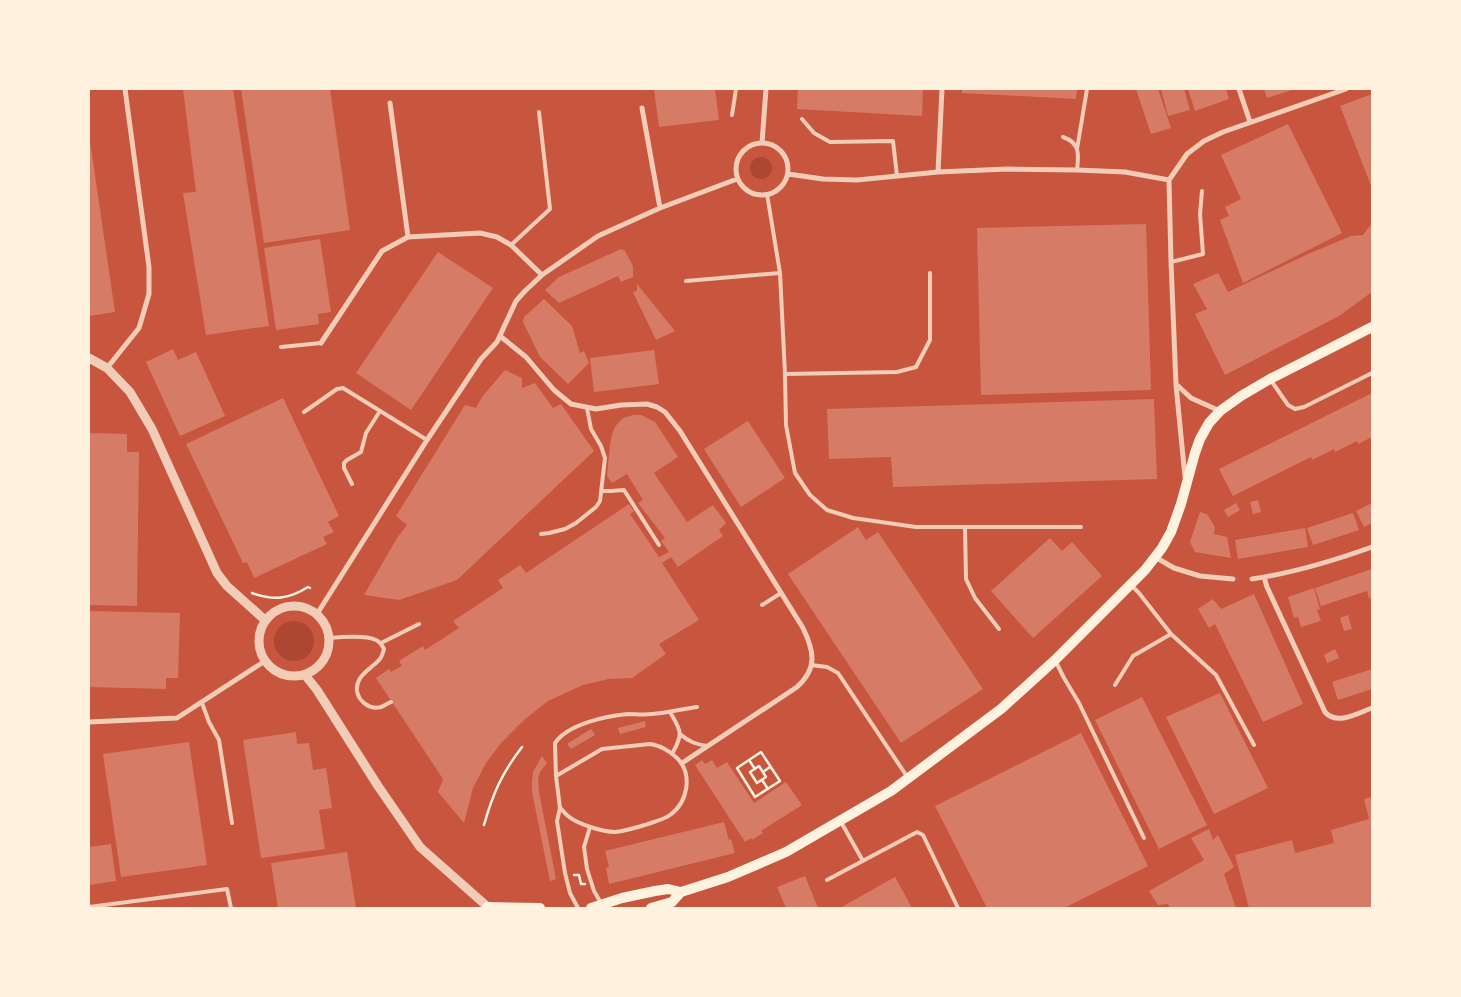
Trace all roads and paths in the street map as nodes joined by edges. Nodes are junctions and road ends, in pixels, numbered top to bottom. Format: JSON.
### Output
{"nodes":[{"id":1,"x":125,"y":89,"type":"edge"},
{"id":2,"x":736,"y":89,"type":"edge"},
{"id":3,"x":766,"y":89,"type":"edge"},
{"id":4,"x":942,"y":89,"type":"edge"},
{"id":5,"x":1087,"y":89,"type":"edge"},
{"id":6,"x":1239,"y":89,"type":"edge"},
{"id":7,"x":1346,"y":89,"type":"edge"},
{"id":8,"x":390,"y":103,"type":"dead end"},
{"id":9,"x":642,"y":108,"type":"dead end"},
{"id":10,"x":539,"y":112,"type":"dead end"},
{"id":11,"x":732,"y":115,"type":"dead end"},
{"id":12,"x":802,"y":120,"type":"dead end"},
{"id":13,"x":1250,"y":122,"type":"junction"},
{"id":14,"x":1063,"y":137,"type":"dead end"},
{"id":15,"x":762,"y":143,"type":"junction"},
{"id":16,"x":1077,"y":149,"type":"junction"},
{"id":17,"x":1077,"y":170,"type":"junction"},
{"id":18,"x":938,"y":172,"type":"junction"},
{"id":19,"x":788,"y":174,"type":"junction"},
{"id":20,"x":897,"y":176,"type":"junction"},
{"id":21,"x":737,"y":179,"type":"junction"},
{"id":22,"x":1169,"y":180,"type":"junction"},
{"id":23,"x":1202,"y":191,"type":"dead end"},
{"id":24,"x":767,"y":194,"type":"junction"},
{"id":25,"x":660,"y":208,"type":"junction"},
{"id":26,"x":408,"y":237,"type":"junction"},
{"id":27,"x":511,"y":245,"type":"junction"},
{"id":28,"x":1171,"y":262,"type":"junction"},
{"id":29,"x":780,"y":273,"type":"junction"},
{"id":30,"x":930,"y":273,"type":"dead end"},
{"id":31,"x":542,"y":275,"type":"junction"},
{"id":32,"x":686,"y":281,"type":"dead end"},
{"id":33,"x":1372,"y":327,"type":"edge"},
{"id":34,"x":500,"y":336,"type":"junction"},
{"id":35,"x":321,"y":343,"type":"joint"},
{"id":36,"x":281,"y":347,"type":"dead end"},
{"id":37,"x":89,"y":358,"type":"edge"},
{"id":38,"x":108,"y":368,"type":"junction"},
{"id":39,"x":1372,"y":373,"type":"edge"},
{"id":40,"x":786,"y":374,"type":"junction"},
{"id":41,"x":1270,"y":379,"type":"junction"},
{"id":42,"x":1176,"y":384,"type":"junction"},
{"id":43,"x":587,"y":408,"type":"junction"},
{"id":44,"x":380,"y":411,"type":"junction"},
{"id":45,"x":1220,"y":411,"type":"junction"},
{"id":46,"x":304,"y":412,"type":"dead end"},
{"id":47,"x":427,"y":440,"type":"junction"},
{"id":48,"x":352,"y":484,"type":"dead end"},
{"id":49,"x":1186,"y":484,"type":"junction"},
{"id":50,"x":601,"y":491,"type":"junction"},
{"id":51,"x":964,"y":527,"type":"junction"},
{"id":52,"x":1081,"y":528,"type":"dead end"},
{"id":53,"x":541,"y":534,"type":"dead end"},
{"id":54,"x":659,"y":545,"type":"dead end"},
{"id":55,"x":1372,"y":547,"type":"edge"},
{"id":56,"x":1155,"y":557,"type":"junction"},
{"id":57,"x":1264,"y":577,"type":"junction"},
{"id":58,"x":1233,"y":579,"type":"dead end"},
{"id":59,"x":1252,"y":579,"type":"dead end"},
{"id":60,"x":1130,"y":584,"type":"junction"},
{"id":61,"x":310,"y":588,"type":"dead end"},
{"id":62,"x":247,"y":592,"type":"dead end"},
{"id":63,"x":781,"y":593,"type":"junction"},
{"id":64,"x":762,"y":605,"type":"dead end"},
{"id":65,"x":317,"y":614,"type":"junction"},
{"id":66,"x":265,"y":620,"type":"junction"},
{"id":67,"x":419,"y":624,"type":"dead end"},
{"id":68,"x":999,"y":629,"type":"dead end"},
{"id":69,"x":1171,"y":634,"type":"junction"},
{"id":70,"x":329,"y":638,"type":"junction"},
{"id":71,"x":381,"y":643,"type":"junction"},
{"id":72,"x":1056,"y":660,"type":"junction"},
{"id":73,"x":264,"y":661,"type":"junction"},
{"id":74,"x":811,"y":665,"type":"junction"},
{"id":75,"x":305,"y":674,"type":"junction"},
{"id":76,"x":1116,"y":685,"type":"dead end"},
{"id":77,"x":391,"y":702,"type":"dead end"},
{"id":78,"x":202,"y":703,"type":"junction"},
{"id":79,"x":697,"y":707,"type":"dead end"},
{"id":80,"x":1372,"y":708,"type":"edge"},
{"id":81,"x":670,"y":712,"type":"junction"},
{"id":82,"x":89,"y":722,"type":"edge"},
{"id":83,"x":680,"y":734,"type":"junction"},
{"id":84,"x":1254,"y":745,"type":"dead end"},
{"id":85,"x":708,"y":746,"type":"junction"},
{"id":86,"x":522,"y":747,"type":"dead end"},
{"id":87,"x":672,"y":754,"type":"junction"},
{"id":88,"x":749,"y":760,"type":"junction"},
{"id":89,"x":682,"y":762,"type":"junction"},
{"id":90,"x":770,"y":766,"type":"junction"},
{"id":91,"x":755,"y":769,"type":"junction"},
{"id":92,"x":763,"y":772,"type":"junction"},
{"id":93,"x":556,"y":776,"type":"junction"},
{"id":94,"x":908,"y":778,"type":"junction"},
{"id":95,"x":762,"y":780,"type":"junction"},
{"id":96,"x":768,"y":789,"type":"junction"},
{"id":97,"x":560,"y":808,"type":"junction"},
{"id":98,"x":839,"y":820,"type":"junction"},
{"id":99,"x":232,"y":823,"type":"dead end"},
{"id":100,"x":484,"y":825,"type":"dead end"},
{"id":101,"x":590,"y":827,"type":"junction"},
{"id":102,"x":1144,"y":838,"type":"dead end"},
{"id":103,"x":863,"y":861,"type":"junction"},
{"id":104,"x":574,"y":875,"type":"dead end"},
{"id":105,"x":827,"y":880,"type":"dead end"},
{"id":106,"x":585,"y":884,"type":"dead end"},
{"id":107,"x":681,"y":892,"type":"junction"},
{"id":108,"x":603,"y":906,"type":"edge"},
{"id":109,"x":89,"y":907,"type":"edge"},
{"id":110,"x":488,"y":907,"type":"edge"},
{"id":111,"x":231,"y":908,"type":"edge"},
{"id":112,"x":540,"y":908,"type":"edge"},
{"id":113,"x":578,"y":908,"type":"edge"},
{"id":114,"x":591,"y":908,"type":"edge"},
{"id":115,"x":651,"y":908,"type":"edge"},
{"id":116,"x":958,"y":908,"type":"edge"}],
"edges":[{"from":1,"to":38,"type":"street"},
{"from":2,"to":11,"type":"lane"},
{"from":3,"to":15,"type":"street"},
{"from":4,"to":18,"type":"street"},
{"from":5,"to":16,"type":"lane"},
{"from":6,"to":13,"type":"street"},
{"from":7,"to":13,"type":"street"},
{"from":8,"to":26,"type":"street"},
{"from":9,"to":25,"type":"street"},
{"from":10,"to":27,"type":"lane"},
{"from":12,"to":20,"type":"lane"},
{"from":13,"to":22,"type":"street"},
{"from":14,"to":16,"type":"lane"},
{"from":15,"to":19,"type":"street"},
{"from":15,"to":21,"type":"street"},
{"from":16,"to":17,"type":"lane"},
{"from":17,"to":18,"type":"street"},
{"from":17,"to":22,"type":"street"},
{"from":18,"to":20,"type":"street"},
{"from":19,"to":20,"type":"street"},
{"from":19,"to":24,"type":"street"},
{"from":21,"to":24,"type":"street"},
{"from":21,"to":25,"type":"street"},
{"from":22,"to":28,"type":"street"},
{"from":23,"to":28,"type":"lane"},
{"from":24,"to":29,"type":"lane"},
{"from":25,"to":31,"type":"street"},
{"from":26,"to":27,"type":"street"},
{"from":26,"to":35,"type":"street"},
{"from":27,"to":31,"type":"street"},
{"from":28,"to":42,"type":"street"},
{"from":29,"to":32,"type":"lane"},
{"from":29,"to":40,"type":"lane"},
{"from":30,"to":40,"type":"lane"},
{"from":31,"to":34,"type":"street"},
{"from":33,"to":41,"type":"main road"},
{"from":34,"to":43,"type":"street"},
{"from":34,"to":47,"type":"street"},
{"from":35,"to":36,"type":"lane"},
{"from":37,"to":38,"type":"street"},
{"from":38,"to":66,"type":"street"},
{"from":39,"to":41,"type":"lane"},
{"from":40,"to":51,"type":"lane"},
{"from":41,"to":45,"type":"main road"},
{"from":42,"to":45,"type":"street"},
{"from":42,"to":49,"type":"street"},
{"from":43,"to":50,"type":"lane"},
{"from":43,"to":63,"type":"street"},
{"from":44,"to":46,"type":"lane"},
{"from":44,"to":47,"type":"lane"},
{"from":44,"to":48,"type":"lane"},
{"from":45,"to":49,"type":"main road"},
{"from":47,"to":65,"type":"street"},
{"from":49,"to":56,"type":"main road"},
{"from":50,"to":53,"type":"lane"},
{"from":50,"to":54,"type":"lane"},
{"from":51,"to":52,"type":"lane"},
{"from":51,"to":68,"type":"lane"},
{"from":55,"to":57,"type":"street"},
{"from":56,"to":58,"type":"street"},
{"from":56,"to":60,"type":"main road"},
{"from":57,"to":59,"type":"street"},
{"from":57,"to":80,"type":"street"},
{"from":60,"to":69,"type":"lane"},
{"from":60,"to":72,"type":"main road"},
{"from":61,"to":62,"type":"path"},
{"from":63,"to":64,"type":"lane"},
{"from":63,"to":74,"type":"street"},
{"from":65,"to":66,"type":"street"},
{"from":65,"to":70,"type":"street"},
{"from":66,"to":73,"type":"street"},
{"from":67,"to":71,"type":"lane"},
{"from":69,"to":76,"type":"lane"},
{"from":69,"to":84,"type":"lane"},
{"from":70,"to":71,"type":"lane"},
{"from":70,"to":75,"type":"street"},
{"from":71,"to":77,"type":"lane"},
{"from":72,"to":94,"type":"main road"},
{"from":72,"to":102,"type":"lane"},
{"from":73,"to":75,"type":"street"},
{"from":73,"to":78,"type":"street"},
{"from":74,"to":85,"type":"street"},
{"from":74,"to":94,"type":"lane"},
{"from":75,"to":110,"type":"street"},
{"from":78,"to":82,"type":"street"},
{"from":78,"to":99,"type":"lane"},
{"from":79,"to":81,"type":"lane"},
{"from":81,"to":83,"type":"lane"},
{"from":81,"to":93,"type":"lane"},
{"from":83,"to":85,"type":"lane"},
{"from":83,"to":87,"type":"lane"},
{"from":85,"to":89,"type":"street"},
{"from":86,"to":100,"type":"path"},
{"from":87,"to":89,"type":"lane"},
{"from":87,"to":93,"type":"lane"},
{"from":88,"to":90,"type":"path"},
{"from":88,"to":91,"type":"path"},
{"from":88,"to":96,"type":"path"},
{"from":89,"to":101,"type":"lane"},
{"from":90,"to":92,"type":"path"},
{"from":90,"to":96,"type":"path"},
{"from":91,"to":92,"type":"path"},
{"from":91,"to":95,"type":"path"},
{"from":92,"to":95,"type":"path"},
{"from":93,"to":97,"type":"lane"},
{"from":94,"to":98,"type":"main road"},
{"from":95,"to":96,"type":"path"},
{"from":97,"to":101,"type":"lane"},
{"from":97,"to":113,"type":"lane"},
{"from":98,"to":103,"type":"lane"},
{"from":98,"to":107,"type":"main road"},
{"from":101,"to":108,"type":"lane"},
{"from":103,"to":105,"type":"lane"},
{"from":103,"to":116,"type":"lane"},
{"from":104,"to":106,"type":"path"},
{"from":107,"to":108,"type":"main road"},
{"from":107,"to":115,"type":"main road"},
{"from":108,"to":114,"type":"main road"},
{"from":109,"to":111,"type":"lane"},
{"from":110,"to":112,"type":"main road"}]}
